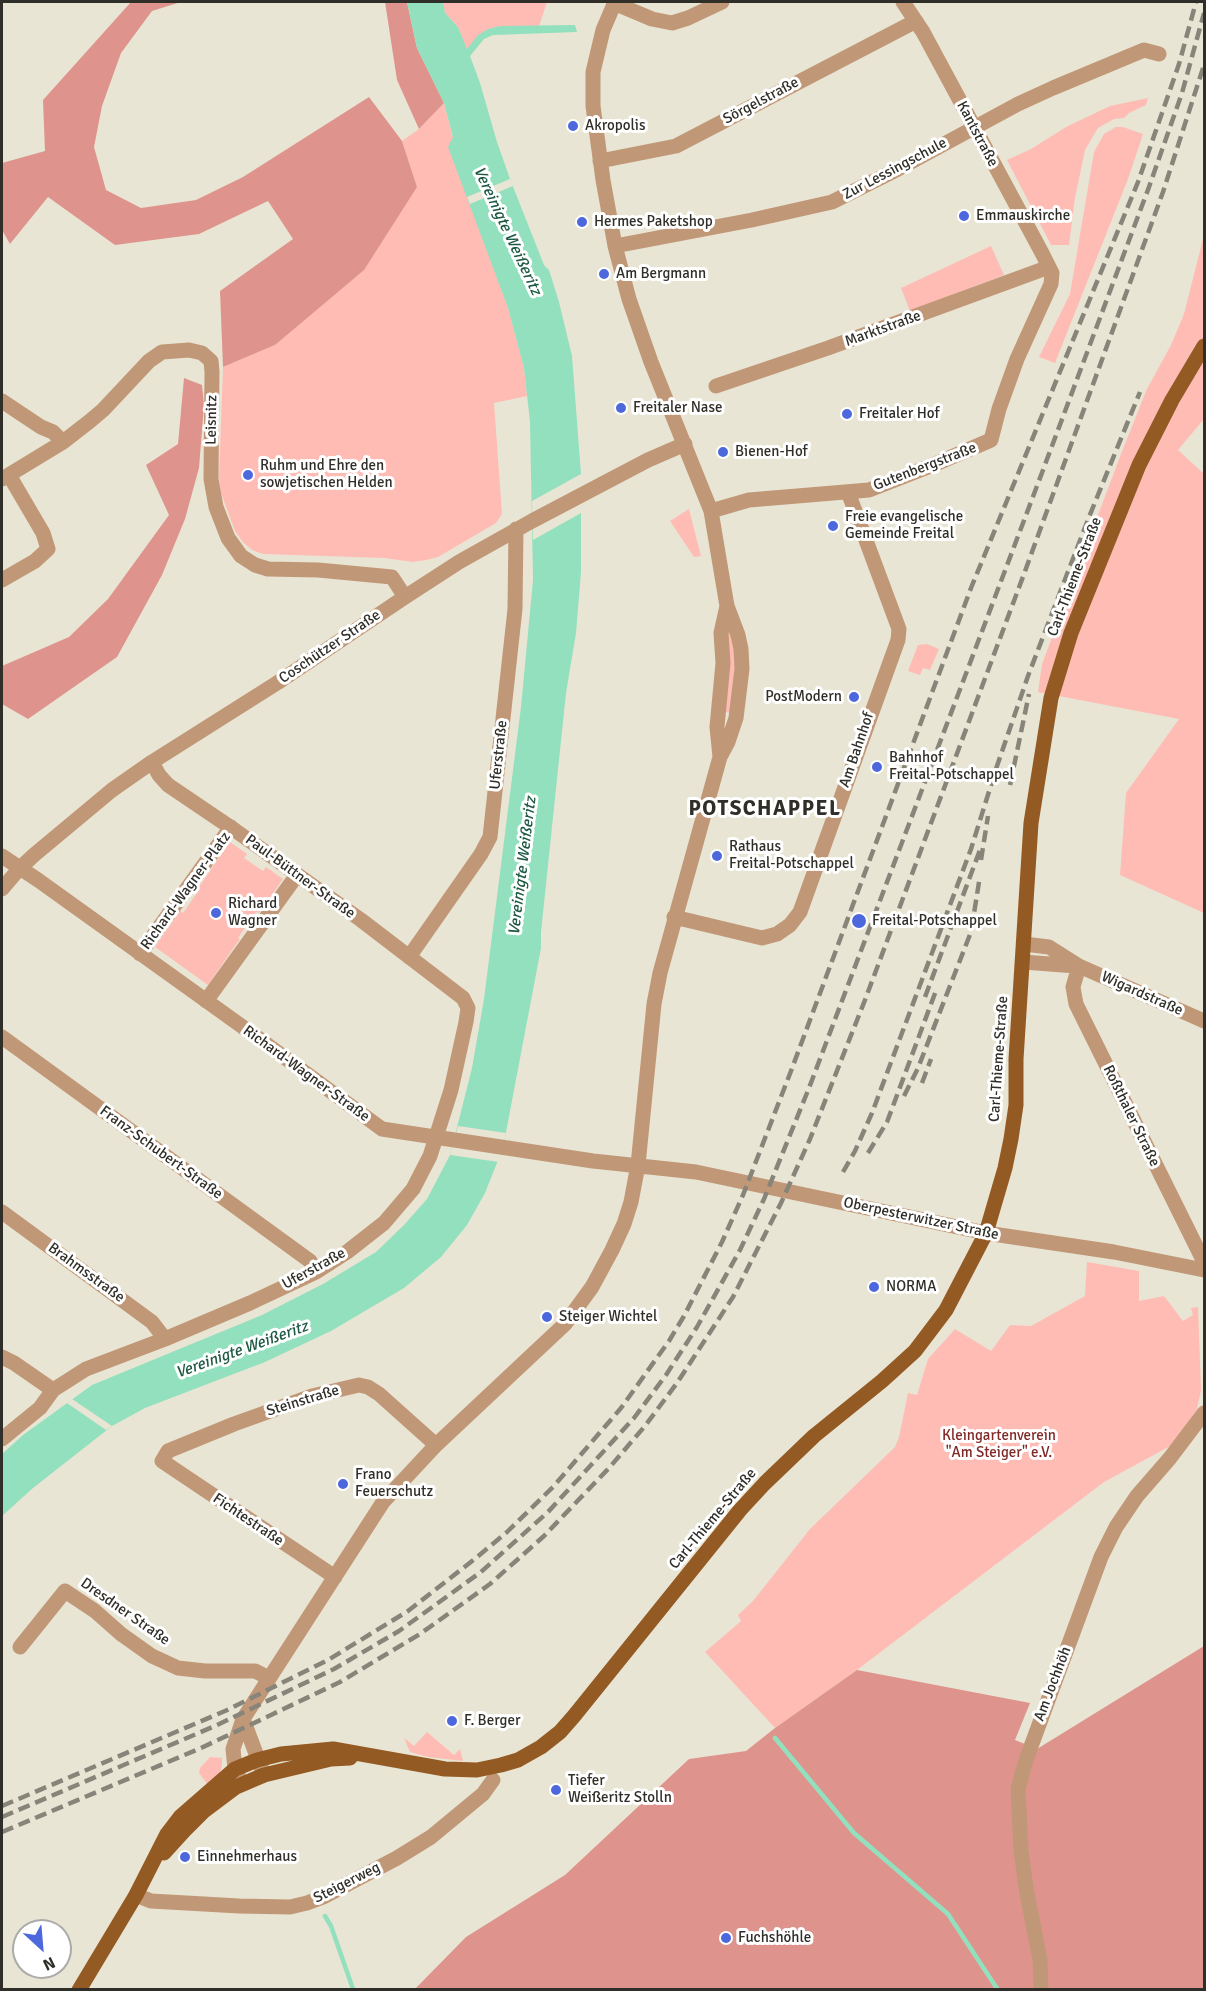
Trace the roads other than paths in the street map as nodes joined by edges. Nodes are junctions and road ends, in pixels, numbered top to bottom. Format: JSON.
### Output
{"nodes":[{"id":1,"x":722,"y":2,"type":"edge"},
{"id":2,"x":903,"y":2,"type":"edge"},
{"id":3,"x":619,"y":4,"type":"edge"},
{"id":4,"x":916,"y":21,"type":"junction"},
{"id":5,"x":1159,"y":54,"type":"dead end"},
{"id":6,"x":974,"y":128,"type":"junction"},
{"id":7,"x":600,"y":161,"type":"junction"},
{"id":8,"x":615,"y":246,"type":"junction"},
{"id":9,"x":1049,"y":267,"type":"junction"},
{"id":10,"x":1204,"y":346,"type":"edge"},
{"id":11,"x":716,"y":386,"type":"dead end"},
{"id":12,"x":2,"y":401,"type":"edge"},
{"id":13,"x":63,"y":442,"type":"junction"},
{"id":14,"x":685,"y":444,"type":"junction"},
{"id":15,"x":5,"y":477,"type":"edge"},
{"id":16,"x":848,"y":492,"type":"junction"},
{"id":17,"x":711,"y":511,"type":"junction"},
{"id":18,"x":516,"y":529,"type":"junction"},
{"id":19,"x":2,"y":580,"type":"edge"},
{"id":20,"x":405,"y":597,"type":"junction"},
{"id":21,"x":152,"y":762,"type":"junction"},
{"id":22,"x":231,"y":827,"type":"junction"},
{"id":23,"x":2,"y":856,"type":"edge"},
{"id":24,"x":19,"y":869,"type":"junction"},
{"id":25,"x":297,"y":874,"type":"junction"},
{"id":26,"x":2,"y":889,"type":"edge"},
{"id":27,"x":674,"y":917,"type":"junction"},
{"id":28,"x":1024,"y":944,"type":"junction"},
{"id":29,"x":140,"y":954,"type":"junction"},
{"id":30,"x":409,"y":957,"type":"junction"},
{"id":31,"x":1023,"y":962,"type":"junction"},
{"id":32,"x":1079,"y":966,"type":"junction"},
{"id":33,"x":452,"y":989,"type":"joint"},
{"id":34,"x":206,"y":1001,"type":"junction"},
{"id":35,"x":1204,"y":1021,"type":"edge"},
{"id":36,"x":2,"y":1037,"type":"edge"},
{"id":37,"x":436,"y":1137,"type":"junction"},
{"id":38,"x":638,"y":1165,"type":"junction"},
{"id":39,"x":2,"y":1212,"type":"edge"},
{"id":40,"x":986,"y":1233,"type":"junction"},
{"id":41,"x":1204,"y":1262,"type":"edge"},
{"id":42,"x":1204,"y":1270,"type":"edge"},
{"id":43,"x":316,"y":1272,"type":"junction"},
{"id":44,"x":165,"y":1339,"type":"junction"},
{"id":45,"x":2,"y":1357,"type":"edge"},
{"id":46,"x":53,"y":1390,"type":"junction"},
{"id":47,"x":1204,"y":1413,"type":"edge"},
{"id":48,"x":8,"y":1434,"type":"edge"},
{"id":49,"x":436,"y":1445,"type":"junction"},
{"id":50,"x":162,"y":1461,"type":"joint"},
{"id":51,"x":335,"y":1577,"type":"junction"},
{"id":52,"x":21,"y":1647,"type":"dead end"},
{"id":53,"x":269,"y":1678,"type":"junction"},
{"id":54,"x":243,"y":1719,"type":"junction"},
{"id":55,"x":370,"y":1756,"type":"junction"},
{"id":56,"x":257,"y":1760,"type":"junction"},
{"id":57,"x":236,"y":1769,"type":"junction"},
{"id":58,"x":264,"y":1775,"type":"junction"},
{"id":59,"x":493,"y":1780,"type":"dead end"},
{"id":60,"x":242,"y":1784,"type":"junction"},
{"id":61,"x":151,"y":1869,"type":"junction"},
{"id":62,"x":136,"y":1895,"type":"junction"},
{"id":63,"x":79,"y":1989,"type":"edge"},
{"id":64,"x":1041,"y":1989,"type":"edge"}],
"edges":[{"from":1,"to":3,"type":"street"},
{"from":2,"to":4,"type":"street","name":"Kantstraße"},
{"from":3,"to":7,"type":"street"},
{"from":4,"to":6,"type":"street","name":"Kantstraße"},
{"from":4,"to":7,"type":"street","name":"Sörgelstraße"},
{"from":5,"to":6,"type":"street","name":"Zur Lessingschule"},
{"from":6,"to":8,"type":"street","name":"Zur Lessingschule"},
{"from":6,"to":9,"type":"street","name":"Kantstraße"},
{"from":7,"to":8,"type":"street"},
{"from":8,"to":14,"type":"street"},
{"from":9,"to":11,"type":"street","name":"Marktstraße"},
{"from":9,"to":16,"type":"street","name":"Gutenbergstraße"},
{"from":10,"to":28,"type":"main road","name":"Carl-Thieme-Straße"},
{"from":12,"to":13,"type":"street"},
{"from":13,"to":15,"type":"street"},
{"from":13,"to":20,"type":"street","name":"Leisnitz"},
{"from":14,"to":17,"type":"street"},
{"from":14,"to":18,"type":"street","name":"Coschützer Straße"},
{"from":15,"to":19,"type":"street"},
{"from":16,"to":17,"type":"street","name":"Gutenbergstraße"},
{"from":16,"to":27,"type":"street","name":"Am Bahnhof"},
{"from":17,"to":27,"type":"street"},
{"from":18,"to":20,"type":"street","name":"Coschützer Straße"},
{"from":18,"to":30,"type":"street","name":"Uferstraße"},
{"from":20,"to":21,"type":"street","name":"Coschützer Straße"},
{"from":21,"to":22,"type":"street","name":"Paul-Büttner-Straße"},
{"from":21,"to":24,"type":"street","name":"Coschützer Straße"},
{"from":22,"to":25,"type":"street","name":"Paul-Büttner-Straße"},
{"from":22,"to":29,"type":"street","name":"Richard-Wagner-Platz"},
{"from":23,"to":24,"type":"street","name":"Richard-Wagner-Straße"},
{"from":24,"to":26,"type":"street","name":"Coschützer Straße"},
{"from":24,"to":29,"type":"street","name":"Richard-Wagner-Straße"},
{"from":25,"to":30,"type":"street","name":"Paul-Büttner-Straße"},
{"from":25,"to":34,"type":"street"},
{"from":27,"to":38,"type":"street"},
{"from":28,"to":31,"type":"main road","name":"Carl-Thieme-Straße"},
{"from":28,"to":32,"type":"street","name":"Wigardstraße"},
{"from":29,"to":34,"type":"street","name":"Richard-Wagner-Straße"},
{"from":30,"to":33,"type":"street","name":"Paul-Büttner-Straße"},
{"from":31,"to":32,"type":"street","name":"Wigardstraße"},
{"from":31,"to":40,"type":"main road","name":"Carl-Thieme-Straße"},
{"from":32,"to":35,"type":"street","name":"Wigardstraße"},
{"from":32,"to":41,"type":"street","name":"Roßthaler Straße"},
{"from":33,"to":37,"type":"street","name":"Uferstraße"},
{"from":34,"to":37,"type":"street","name":"Richard-Wagner-Straße"},
{"from":36,"to":43,"type":"street","name":"Franz-Schubert-Straße"},
{"from":37,"to":38,"type":"street","name":"Richard-Wagner-Straße"},
{"from":37,"to":43,"type":"street","name":"Uferstraße"},
{"from":38,"to":40,"type":"street","name":"Oberpesterwitzer Straße"},
{"from":38,"to":49,"type":"street"},
{"from":39,"to":44,"type":"street","name":"Brahmsstraße"},
{"from":40,"to":42,"type":"street","name":"Oberpesterwitzer Straße"},
{"from":40,"to":55,"type":"main road","name":"Carl-Thieme-Straße"},
{"from":43,"to":44,"type":"street","name":"Uferstraße"},
{"from":44,"to":46,"type":"street","name":"Uferstraße"},
{"from":45,"to":46,"type":"street"},
{"from":46,"to":48,"type":"street","name":"Uferstraße"},
{"from":47,"to":64,"type":"street","name":"Am Jochhöh"},
{"from":49,"to":50,"type":"street","name":"Steinstraße"},
{"from":49,"to":51,"type":"street"},
{"from":50,"to":51,"type":"street","name":"Fichtestraße"},
{"from":51,"to":53,"type":"street"},
{"from":52,"to":53,"type":"street","name":"Dresdner Straße"},
{"from":53,"to":54,"type":"street"},
{"from":54,"to":56,"type":"street"},
{"from":54,"to":57,"type":"street"},
{"from":55,"to":56,"type":"main road","name":"Carl-Thieme-Straße"},
{"from":55,"to":58,"type":"main road","name":"Carl-Thieme-Straße"},
{"from":56,"to":57,"type":"main road"},
{"from":56,"to":58,"type":"street"},
{"from":57,"to":60,"type":"street"},
{"from":57,"to":61,"type":"main road"},
{"from":58,"to":60,"type":"main road"},
{"from":59,"to":62,"type":"street","name":"Steigerweg"},
{"from":60,"to":61,"type":"main road"},
{"from":61,"to":62,"type":"main road"},
{"from":62,"to":63,"type":"main road"}]}
